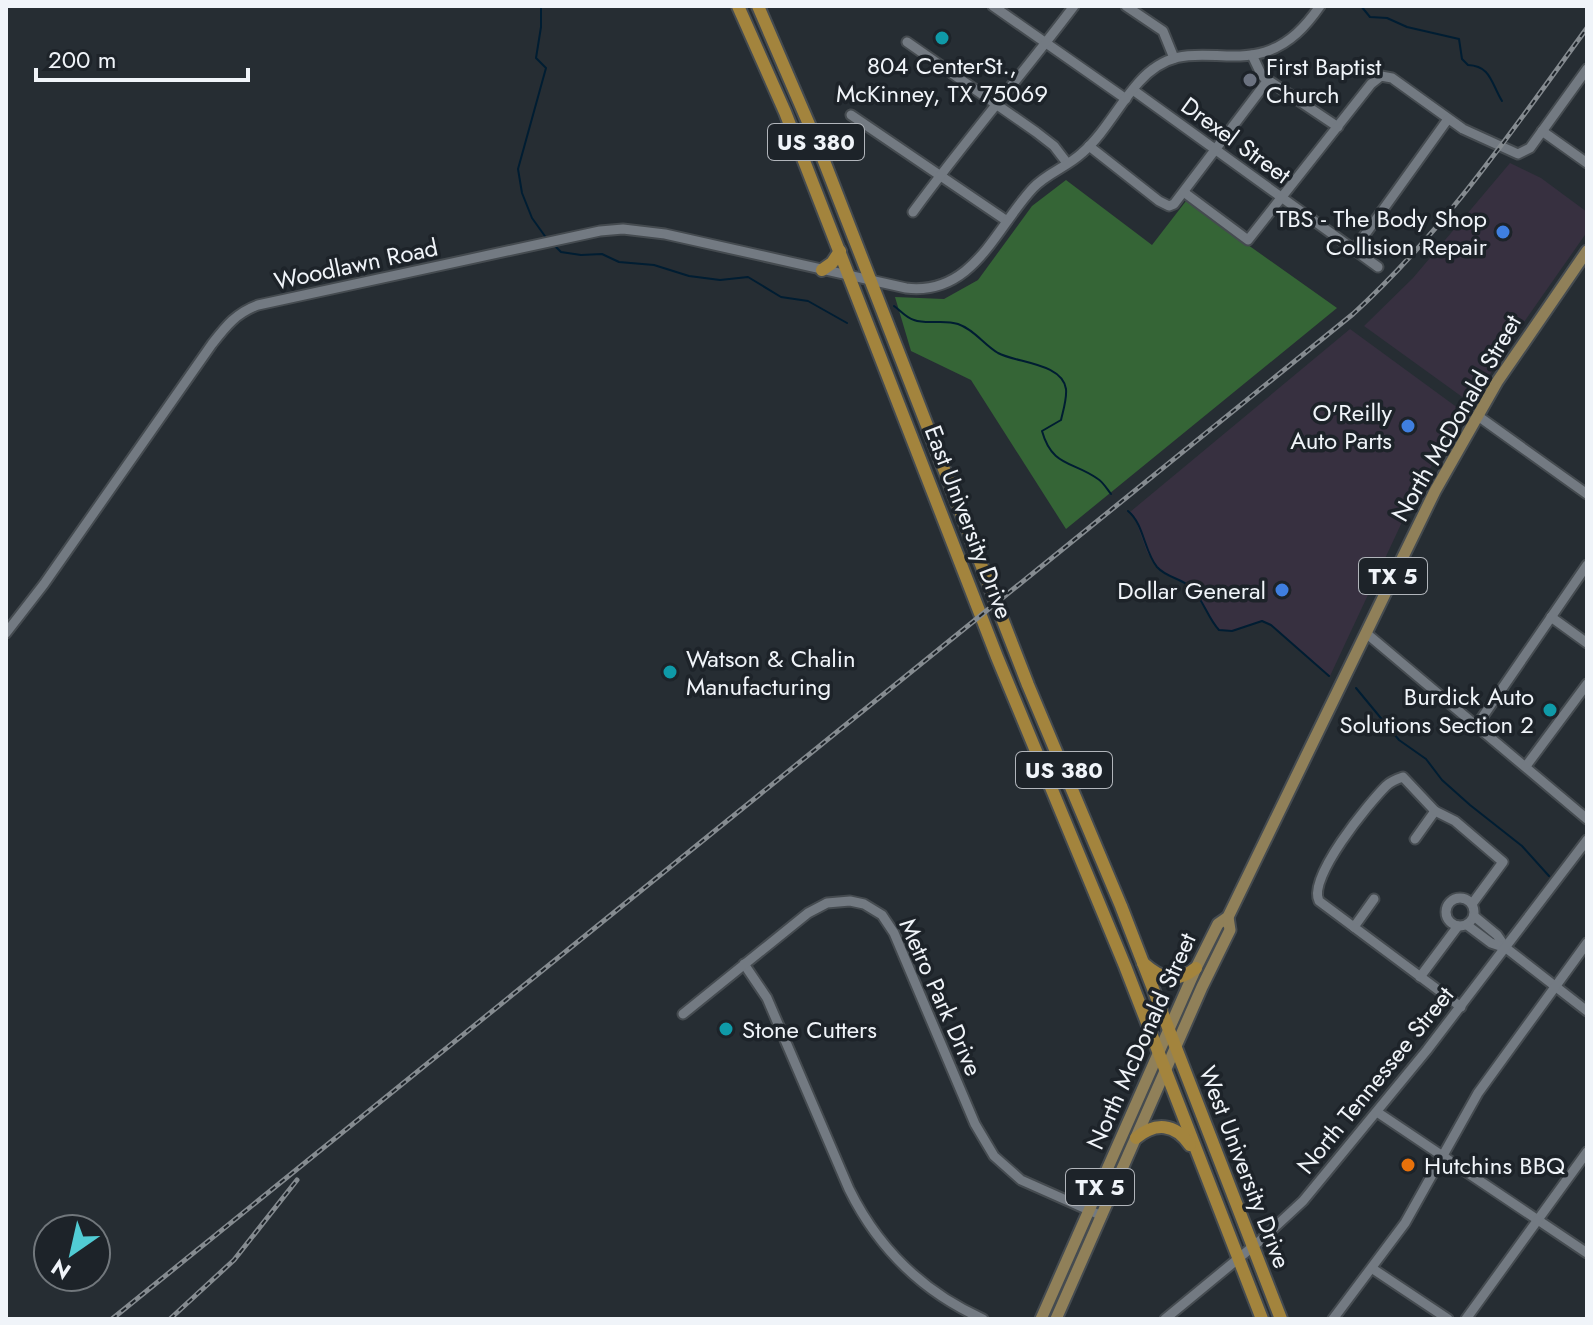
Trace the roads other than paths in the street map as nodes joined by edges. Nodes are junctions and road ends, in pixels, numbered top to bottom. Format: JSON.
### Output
{"nodes":[{"id":1,"x":738,"y":6,"type":"edge"},
{"id":2,"x":758,"y":6,"type":"edge"},
{"id":3,"x":993,"y":6,"type":"edge"},
{"id":4,"x":1074,"y":6,"type":"edge"},
{"id":5,"x":1126,"y":6,"type":"edge"},
{"id":6,"x":1320,"y":6,"type":"edge"},
{"id":7,"x":907,"y":42,"type":"dead end"},
{"id":8,"x":1045,"y":44,"type":"junction"},
{"id":9,"x":1252,"y":55,"type":"junction"},
{"id":10,"x":1174,"y":58,"type":"junction"},
{"id":11,"x":1587,"y":69,"type":"edge"},
{"id":12,"x":1268,"y":80,"type":"junction"},
{"id":13,"x":1133,"y":90,"type":"junction"},
{"id":14,"x":1126,"y":99,"type":"junction"},
{"id":15,"x":995,"y":104,"type":"junction"},
{"id":16,"x":851,"y":115,"type":"dead end"},
{"id":17,"x":1448,"y":119,"type":"junction"},
{"id":18,"x":1338,"y":127,"type":"junction"},
{"id":19,"x":1542,"y":131,"type":"junction"},
{"id":20,"x":817,"y":143,"type":"junction"},
{"id":21,"x":1089,"y":146,"type":"junction"},
{"id":22,"x":799,"y":149,"type":"junction"},
{"id":23,"x":1216,"y":150,"type":"junction"},
{"id":24,"x":1067,"y":163,"type":"junction"},
{"id":25,"x":1587,"y":163,"type":"edge"},
{"id":26,"x":940,"y":176,"type":"junction"},
{"id":27,"x":1185,"y":193,"type":"junction"},
{"id":28,"x":1281,"y":198,"type":"junction"},
{"id":29,"x":913,"y":212,"type":"dead end"},
{"id":30,"x":1007,"y":221,"type":"junction"},
{"id":31,"x":1354,"y":250,"type":"junction"},
{"id":32,"x":840,"y":251,"type":"junction"},
{"id":33,"x":1587,"y":251,"type":"edge"},
{"id":34,"x":1378,"y":267,"type":"dead end"},
{"id":35,"x":822,"y":270,"type":"junction"},
{"id":36,"x":850,"y":275,"type":"junction"},
{"id":37,"x":870,"y":280,"type":"junction"},
{"id":38,"x":1478,"y":416,"type":"junction"},
{"id":39,"x":928,"y":426,"type":"junction"},
{"id":40,"x":911,"y":433,"type":"junction"},
{"id":41,"x":1587,"y":494,"type":"edge"},
{"id":42,"x":1587,"y":565,"type":"edge"},
{"id":43,"x":1551,"y":617,"type":"junction"},
{"id":44,"x":6,"y":633,"type":"edge"},
{"id":45,"x":1366,"y":633,"type":"junction"},
{"id":46,"x":1587,"y":643,"type":"edge"},
{"id":47,"x":1587,"y":684,"type":"edge"},
{"id":48,"x":1477,"y":725,"type":"junction"},
{"id":49,"x":1526,"y":766,"type":"junction"},
{"id":50,"x":1435,"y":811,"type":"junction"},
{"id":51,"x":1587,"y":819,"type":"edge"},
{"id":52,"x":1415,"y":839,"type":"dead end"},
{"id":53,"x":1587,"y":840,"type":"edge"},
{"id":54,"x":1100,"y":856,"type":"junction"},
{"id":55,"x":1083,"y":862,"type":"junction"},
{"id":56,"x":1374,"y":899,"type":"dead end"},
{"id":57,"x":1472,"y":904,"type":"junction"},
{"id":58,"x":1228,"y":917,"type":"junction"},
{"id":59,"x":1466,"y":922,"type":"junction"},
{"id":60,"x":1354,"y":927,"type":"junction"},
{"id":61,"x":1587,"y":943,"type":"edge"},
{"id":62,"x":1506,"y":948,"type":"junction"},
{"id":63,"x":1142,"y":963,"type":"junction"},
{"id":64,"x":744,"y":964,"type":"junction"},
{"id":65,"x":1196,"y":968,"type":"junction"},
{"id":66,"x":1420,"y":977,"type":"junction"},
{"id":67,"x":1555,"y":987,"type":"junction"},
{"id":68,"x":1461,"y":1007,"type":"junction"},
{"id":69,"x":1587,"y":1011,"type":"edge"},
{"id":70,"x":683,"y":1014,"type":"dead end"},
{"id":71,"x":1168,"y":1031,"type":"junction"},
{"id":72,"x":1175,"y":1048,"type":"junction"},
{"id":73,"x":1158,"y":1054,"type":"junction"},
{"id":74,"x":1165,"y":1071,"type":"junction"},
{"id":75,"x":1377,"y":1112,"type":"junction"},
{"id":76,"x":1136,"y":1138,"type":"junction"},
{"id":77,"x":1587,"y":1152,"type":"edge"},
{"id":78,"x":1444,"y":1156,"type":"junction"},
{"id":79,"x":1200,"y":1162,"type":"junction"},
{"id":80,"x":1090,"y":1210,"type":"junction"},
{"id":81,"x":1102,"y":1216,"type":"junction"},
{"id":82,"x":1536,"y":1220,"type":"junction"},
{"id":83,"x":1252,"y":1247,"type":"junction"},
{"id":84,"x":1587,"y":1253,"type":"edge"},
{"id":85,"x":1238,"y":1259,"type":"junction"},
{"id":86,"x":1373,"y":1269,"type":"junction"},
{"id":87,"x":983,"y":1319,"type":"edge"},
{"id":88,"x":1041,"y":1319,"type":"edge"},
{"id":89,"x":1056,"y":1319,"type":"edge"},
{"id":90,"x":1165,"y":1319,"type":"edge"},
{"id":91,"x":1262,"y":1319,"type":"edge"},
{"id":92,"x":1281,"y":1319,"type":"edge"},
{"id":93,"x":1333,"y":1319,"type":"edge"},
{"id":94,"x":1448,"y":1319,"type":"edge"},
{"id":95,"x":1466,"y":1319,"type":"edge"}],
"edges":[{"from":1,"to":22,"type":"highway","name":"East University Drive","number":"US 380"},
{"from":2,"to":20,"type":"highway","name":"East University Drive","number":"US 380"},
{"from":3,"to":8,"type":"street"},
{"from":4,"to":8,"type":"street"},
{"from":5,"to":10,"type":"street"},
{"from":6,"to":9,"type":"street"},
{"from":7,"to":15,"type":"street"},
{"from":8,"to":14,"type":"street"},
{"from":8,"to":15,"type":"street"},
{"from":9,"to":10,"type":"street"},
{"from":9,"to":12,"type":"street"},
{"from":10,"to":13,"type":"street","name":"Woodlawn Road"},
{"from":11,"to":19,"type":"street"},
{"from":12,"to":18,"type":"street"},
{"from":12,"to":23,"type":"street"},
{"from":13,"to":14,"type":"street","name":"Woodlawn Road"},
{"from":13,"to":23,"type":"street","name":"Drexel Street"},
{"from":14,"to":21,"type":"street","name":"Woodlawn Road"},
{"from":15,"to":24,"type":"street"},
{"from":15,"to":26,"type":"street"},
{"from":16,"to":26,"type":"street"},
{"from":17,"to":18,"type":"street"},
{"from":17,"to":19,"type":"street"},
{"from":17,"to":31,"type":"street"},
{"from":18,"to":28,"type":"street"},
{"from":19,"to":25,"type":"street"},
{"from":20,"to":22,"type":"highway"},
{"from":20,"to":37,"type":"highway","name":"East University Drive","number":"US 380"},
{"from":21,"to":24,"type":"street","name":"Woodlawn Road"},
{"from":21,"to":27,"type":"street"},
{"from":22,"to":32,"type":"highway","name":"East University Drive","number":"US 380"},
{"from":23,"to":27,"type":"street"},
{"from":23,"to":28,"type":"street","name":"Drexel Street"},
{"from":24,"to":30,"type":"street","name":"Woodlawn Road"},
{"from":26,"to":29,"type":"street"},
{"from":26,"to":30,"type":"street"},
{"from":27,"to":28,"type":"street"},
{"from":28,"to":31,"type":"street","name":"Drexel Street"},
{"from":30,"to":37,"type":"street","name":"Woodlawn Road"},
{"from":31,"to":34,"type":"street","name":"Drexel Street"},
{"from":32,"to":35,"type":"highway"},
{"from":32,"to":36,"type":"highway","name":"East University Drive","number":"US 380"},
{"from":33,"to":38,"type":"main road","name":"North McDonald Street","number":"TX 5"},
{"from":35,"to":36,"type":"street","name":"Woodlawn Road"},
{"from":35,"to":44,"type":"street","name":"Woodlawn Road"},
{"from":36,"to":37,"type":"street","name":"Woodlawn Road"},
{"from":36,"to":40,"type":"highway","name":"East University Drive","number":"US 380"},
{"from":37,"to":39,"type":"highway","name":"East University Drive","number":"US 380"},
{"from":38,"to":41,"type":"street"},
{"from":38,"to":45,"type":"main road","name":"North McDonald Street","number":"TX 5"},
{"from":39,"to":40,"type":"highway"},
{"from":39,"to":54,"type":"highway","name":"East University Drive","number":"US 380"},
{"from":40,"to":55,"type":"highway","name":"East University Drive","number":"US 380"},
{"from":42,"to":43,"type":"street"},
{"from":43,"to":46,"type":"street"},
{"from":43,"to":48,"type":"street"},
{"from":45,"to":48,"type":"street"},
{"from":45,"to":58,"type":"main road","name":"North McDonald Street","number":"TX 5"},
{"from":47,"to":49,"type":"street"},
{"from":48,"to":49,"type":"street"},
{"from":49,"to":51,"type":"street"},
{"from":50,"to":52,"type":"street"},
{"from":50,"to":57,"type":"street"},
{"from":50,"to":60,"type":"street"},
{"from":53,"to":62,"type":"street","name":"North Tennessee Street"},
{"from":54,"to":55,"type":"highway"},
{"from":54,"to":63,"type":"highway","name":"East University Drive","number":"US 380"},
{"from":55,"to":73,"type":"highway","name":"East University Drive","number":"US 380"},
{"from":56,"to":60,"type":"street"},
{"from":57,"to":59,"type":"street"},
{"from":57,"to":59,"type":"street"},
{"from":58,"to":65,"type":"main road","name":"North McDonald Street","number":"TX 5"},
{"from":58,"to":72,"type":"main road","name":"North McDonald Street","number":"TX 5"},
{"from":59,"to":62,"type":"street"},
{"from":59,"to":66,"type":"street"},
{"from":60,"to":66,"type":"street"},
{"from":61,"to":67,"type":"street"},
{"from":62,"to":67,"type":"street"},
{"from":62,"to":68,"type":"street","name":"North Tennessee Street"},
{"from":63,"to":65,"type":"highway"},
{"from":63,"to":71,"type":"highway","name":"East University Drive","number":"US 380"},
{"from":64,"to":70,"type":"street","name":"Metro Park Drive"},
{"from":64,"to":80,"type":"street","name":"Metro Park Drive"},
{"from":64,"to":87,"type":"street"},
{"from":65,"to":71,"type":"main road","name":"North McDonald Street","number":"TX 5"},
{"from":66,"to":68,"type":"street"},
{"from":67,"to":69,"type":"street"},
{"from":67,"to":78,"type":"street"},
{"from":68,"to":75,"type":"street","name":"North Tennessee Street"},
{"from":71,"to":72,"type":"highway","name":"West University Drive","number":"US 380"},
{"from":71,"to":73,"type":"main road","name":"North McDonald Street","number":"TX 5"},
{"from":72,"to":74,"type":"main road","name":"North McDonald Street","number":"TX 5"},
{"from":72,"to":83,"type":"highway","name":"West University Drive","number":"US 380"},
{"from":73,"to":74,"type":"highway","name":"West University Drive","number":"US 380"},
{"from":73,"to":80,"type":"main road","name":"North McDonald Street","number":"TX 5"},
{"from":74,"to":76,"type":"main road","name":"North McDonald Street","number":"TX 5"},
{"from":74,"to":79,"type":"highway","name":"West University Drive","number":"US 380"},
{"from":75,"to":78,"type":"street"},
{"from":75,"to":83,"type":"street","name":"North Tennessee Street"},
{"from":76,"to":79,"type":"highway"},
{"from":76,"to":81,"type":"main road","name":"North McDonald Street","number":"TX 5"},
{"from":77,"to":82,"type":"street"},
{"from":78,"to":82,"type":"street"},
{"from":78,"to":86,"type":"street"},
{"from":79,"to":85,"type":"highway","name":"West University Drive","number":"US 380"},
{"from":80,"to":81,"type":"street","name":"Metro Park Drive"},
{"from":80,"to":88,"type":"main road","name":"North McDonald Street","number":"TX 5"},
{"from":81,"to":89,"type":"main road","name":"North McDonald Street","number":"TX 5"},
{"from":82,"to":84,"type":"street"},
{"from":82,"to":95,"type":"street"},
{"from":83,"to":85,"type":"street","name":"North Tennessee Street"},
{"from":83,"to":92,"type":"highway","name":"West University Drive","number":"US 380"},
{"from":85,"to":90,"type":"street","name":"North Tennessee Street"},
{"from":85,"to":91,"type":"highway","name":"West University Drive","number":"US 380"},
{"from":86,"to":93,"type":"street"},
{"from":86,"to":94,"type":"street"}]}
